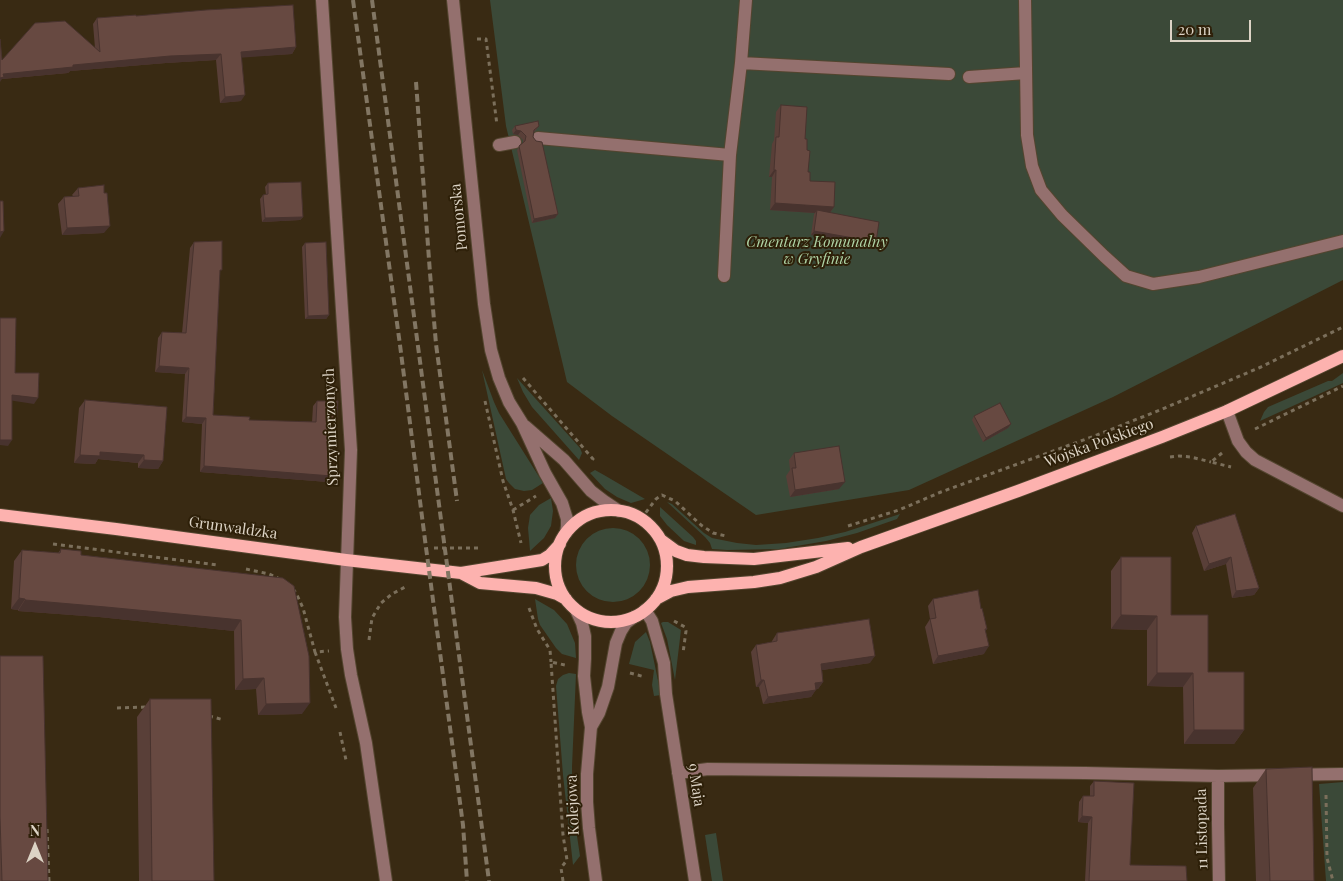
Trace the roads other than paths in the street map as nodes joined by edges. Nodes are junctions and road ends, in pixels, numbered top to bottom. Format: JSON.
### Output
{"nodes":[{"id":1,"x":322,"y":0,"type":"edge"},
{"id":2,"x":453,"y":0,"type":"edge"},
{"id":3,"x":746,"y":0,"type":"edge"},
{"id":4,"x":1025,"y":0,"type":"edge"},
{"id":5,"x":741,"y":63,"type":"junction"},
{"id":6,"x":1026,"y":73,"type":"junction"},
{"id":7,"x":949,"y":74,"type":"dead end"},
{"id":8,"x":969,"y":77,"type":"dead end"},
{"id":9,"x":538,"y":138,"type":"dead end"},
{"id":10,"x":515,"y":142,"type":"dead end"},
{"id":11,"x":499,"y":145,"type":"road end"},
{"id":12,"x":730,"y":155,"type":"junction"},
{"id":13,"x":1343,"y":241,"type":"edge"},
{"id":14,"x":724,"y":276,"type":"dead end"},
{"id":15,"x":1343,"y":356,"type":"edge"},
{"id":16,"x":1227,"y":411,"type":"junction"},
{"id":17,"x":522,"y":423,"type":"junction"},
{"id":18,"x":1343,"y":506,"type":"edge"},
{"id":19,"x":619,"y":511,"type":"junction"},
{"id":20,"x":0,"y":515,"type":"edge"},
{"id":21,"x":562,"y":538,"type":"junction"},
{"id":22,"x":661,"y":540,"type":"junction"},
{"id":23,"x":861,"y":547,"type":"junction"},
{"id":24,"x":346,"y":560,"type":"junction"},
{"id":25,"x":461,"y":573,"type":"junction"},
{"id":26,"x":566,"y":599,"type":"junction"},
{"id":27,"x":656,"y":599,"type":"junction"},
{"id":28,"x":576,"y":610,"type":"junction"},
{"id":29,"x":640,"y":613,"type":"junction"},
{"id":30,"x":591,"y":727,"type":"junction"},
{"id":31,"x":678,"y":773,"type":"junction"},
{"id":32,"x":1343,"y":774,"type":"edge"},
{"id":33,"x":1218,"y":776,"type":"junction"},
{"id":34,"x":386,"y":881,"type":"edge"},
{"id":35,"x":596,"y":881,"type":"edge"},
{"id":36,"x":695,"y":881,"type":"edge"},
{"id":37,"x":1220,"y":881,"type":"edge"}],
"edges":[{"from":1,"to":24,"type":"street","name":"Sprzymierzonych"},
{"from":2,"to":17,"type":"street","name":"Pomorska"},
{"from":3,"to":5,"type":"street"},
{"from":4,"to":6,"type":"street"},
{"from":5,"to":7,"type":"street"},
{"from":5,"to":12,"type":"street"},
{"from":6,"to":8,"type":"street"},
{"from":6,"to":13,"type":"street"},
{"from":9,"to":12,"type":"street"},
{"from":10,"to":11,"type":"street"},
{"from":12,"to":14,"type":"street"},
{"from":15,"to":16,"type":"main road","name":"Wojska Polskiego"},
{"from":16,"to":18,"type":"street"},
{"from":16,"to":23,"type":"main road","name":"Wojska Polskiego"},
{"from":17,"to":19,"type":"street","name":"Pomorska"},
{"from":17,"to":21,"type":"street","name":"Pomorska"},
{"from":19,"to":21,"type":"main road"},
{"from":19,"to":22,"type":"main road"},
{"from":20,"to":24,"type":"main road","name":"Grunwaldzka"},
{"from":21,"to":25,"type":"main road","name":"Grunwaldzka"},
{"from":21,"to":26,"type":"main road"},
{"from":22,"to":23,"type":"main road","name":"Wojska Polskiego"},
{"from":22,"to":27,"type":"main road"},
{"from":23,"to":27,"type":"main road","name":"Wojska Polskiego"},
{"from":24,"to":25,"type":"main road","name":"Grunwaldzka"},
{"from":24,"to":34,"type":"street","name":"Sprzymierzonych"},
{"from":25,"to":26,"type":"main road","name":"Grunwaldzka"},
{"from":26,"to":28,"type":"main road"},
{"from":27,"to":29,"type":"main road"},
{"from":28,"to":29,"type":"main road"},
{"from":28,"to":30,"type":"street","name":"Kolejowa"},
{"from":29,"to":30,"type":"street","name":"Kolejowa"},
{"from":29,"to":31,"type":"street","name":"9 Maja"},
{"from":30,"to":35,"type":"street","name":"Kolejowa"},
{"from":31,"to":33,"type":"street"},
{"from":31,"to":36,"type":"street","name":"9 Maja"},
{"from":32,"to":33,"type":"street"},
{"from":33,"to":37,"type":"street","name":"11 Listopada"}]}
